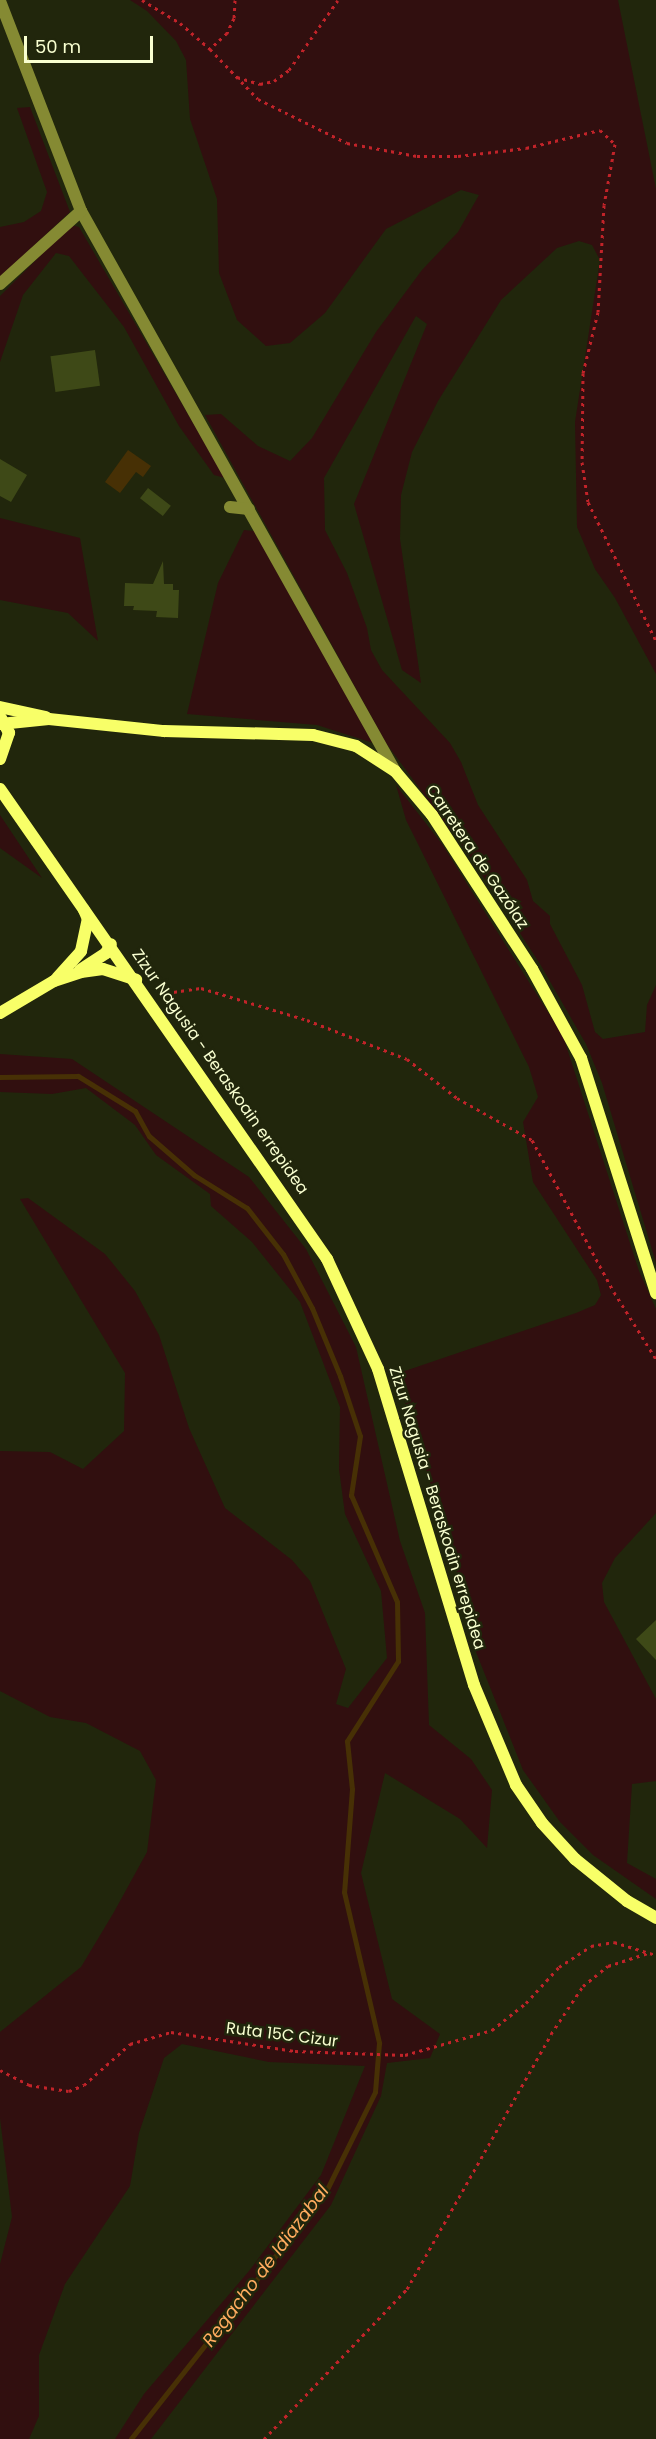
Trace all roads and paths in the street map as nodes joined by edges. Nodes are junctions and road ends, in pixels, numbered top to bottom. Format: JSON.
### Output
{"nodes":[{"id":1,"x":142,"y":0,"type":"edge"},
{"id":2,"x":235,"y":0,"type":"edge"},
{"id":3,"x":338,"y":0,"type":"edge"},
{"id":4,"x":0,"y":1,"type":"edge"},
{"id":5,"x":210,"y":49,"type":"junction"},
{"id":6,"x":233,"y":75,"type":"junction"},
{"id":7,"x":81,"y":211,"type":"junction"},
{"id":8,"x":0,"y":284,"type":"edge"},
{"id":9,"x":230,"y":507,"type":"dead end"},
{"id":10,"x":249,"y":509,"type":"junction"},
{"id":11,"x":656,"y":641,"type":"edge"},
{"id":12,"x":0,"y":706,"type":"edge"},
{"id":13,"x":49,"y":719,"type":"junction"},
{"id":14,"x":1,"y":721,"type":"edge"},
{"id":15,"x":0,"y":759,"type":"edge"},
{"id":16,"x":395,"y":771,"type":"junction"},
{"id":17,"x":0,"y":789,"type":"edge"},
{"id":18,"x":78,"y":897,"type":"junction"},
{"id":19,"x":111,"y":944,"type":"junction"},
{"id":20,"x":75,"y":974,"type":"junction"},
{"id":21,"x":136,"y":980,"type":"junction"},
{"id":22,"x":54,"y":981,"type":"junction"},
{"id":23,"x":146,"y":995,"type":"junction"},
{"id":24,"x":0,"y":1013,"type":"edge"},
{"id":25,"x":656,"y":1293,"type":"edge"},
{"id":26,"x":656,"y":1359,"type":"edge"},
{"id":27,"x":656,"y":1918,"type":"edge"},
{"id":28,"x":650,"y":1953,"type":"junction"},
{"id":29,"x":656,"y":1955,"type":"edge"},
{"id":30,"x":0,"y":2070,"type":"edge"},
{"id":31,"x":264,"y":2439,"type":"edge"}],
"edges":[{"from":1,"to":5,"type":"path"},
{"from":2,"to":5,"type":"path"},
{"from":3,"to":6,"type":"path"},
{"from":4,"to":7,"type":"street"},
{"from":5,"to":6,"type":"path"},
{"from":6,"to":11,"type":"path"},
{"from":7,"to":8,"type":"street"},
{"from":7,"to":10,"type":"street"},
{"from":9,"to":10,"type":"street"},
{"from":10,"to":16,"type":"street"},
{"from":12,"to":13,"type":"street"},
{"from":13,"to":14,"type":"street"},
{"from":13,"to":16,"type":"street","name":"Carretera de Gazólaz"},
{"from":14,"to":15,"type":"street"},
{"from":16,"to":25,"type":"street","name":"Carretera de Gazólaz"},
{"from":17,"to":18,"type":"street","name":"Zizur Nagusia - Beraskoain errepidea"},
{"from":18,"to":19,"type":"street","name":"Zizur Nagusia - Beraskoain errepidea"},
{"from":18,"to":22,"type":"street"},
{"from":19,"to":20,"type":"street"},
{"from":19,"to":21,"type":"street","name":"Zizur Nagusia - Beraskoain errepidea"},
{"from":20,"to":21,"type":"street"},
{"from":20,"to":22,"type":"street"},
{"from":21,"to":23,"type":"street","name":"Zizur Nagusia - Beraskoain errepidea"},
{"from":22,"to":24,"type":"street"},
{"from":23,"to":26,"type":"path"},
{"from":23,"to":27,"type":"street","name":"Zizur Nagusia - Beraskoain errepidea"},
{"from":28,"to":29,"type":"path"},
{"from":28,"to":30,"type":"path","name":"Ruta 15C Cizur"},
{"from":28,"to":31,"type":"path"}]}
